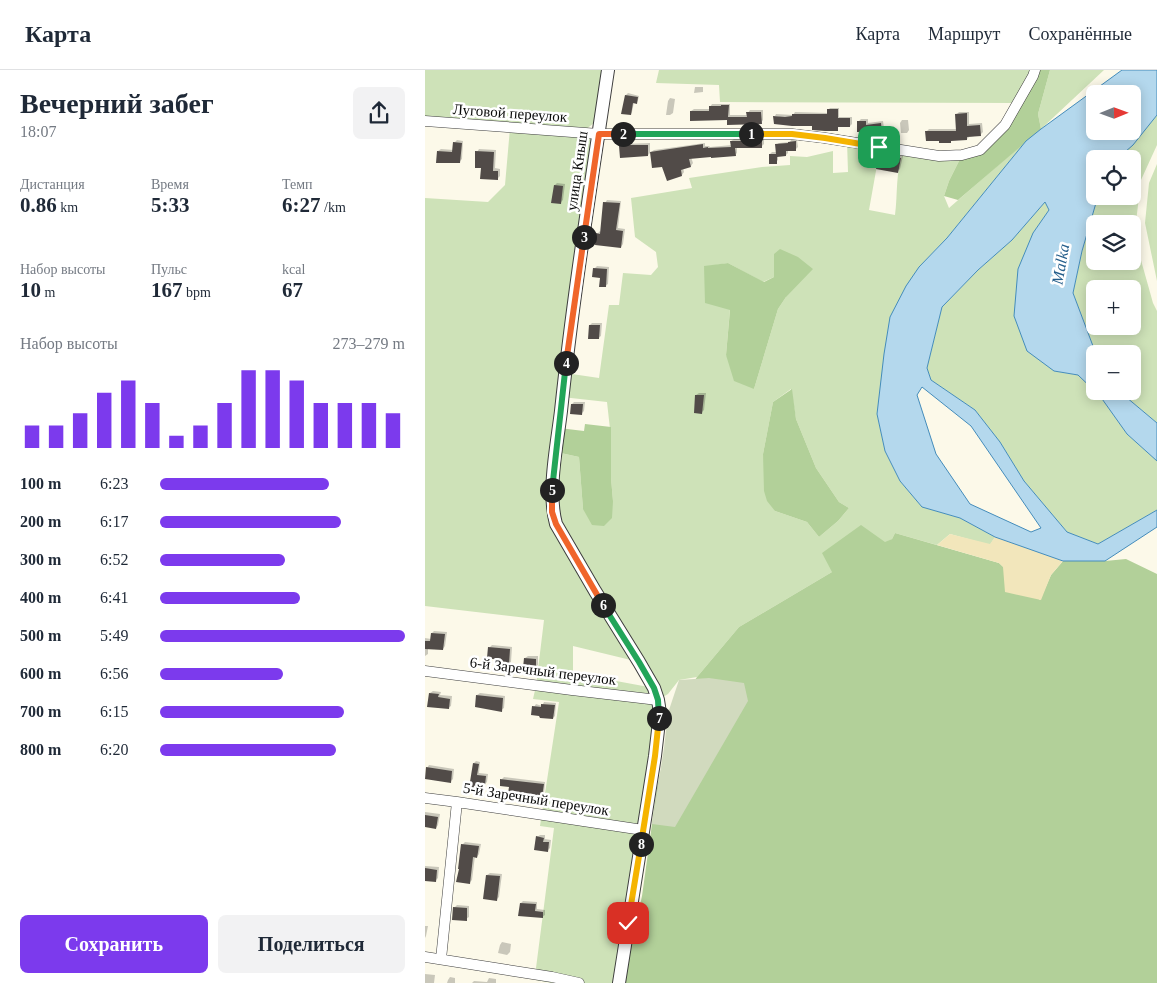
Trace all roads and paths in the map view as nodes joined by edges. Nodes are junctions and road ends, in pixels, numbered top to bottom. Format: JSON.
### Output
{"nodes":[{"id":1,"x":608,"y":70,"type":"edge"},
{"id":2,"x":1035,"y":70,"type":"edge"},
{"id":3,"x":425,"y":121,"type":"edge"},
{"id":4,"x":599,"y":134,"type":"junction"},
{"id":5,"x":425,"y":670,"type":"edge"},
{"id":6,"x":658,"y":700,"type":"junction"},
{"id":7,"x":425,"y":798,"type":"edge"},
{"id":8,"x":457,"y":802,"type":"junction"},
{"id":9,"x":643,"y":830,"type":"junction"},
{"id":10,"x":425,"y":957,"type":"edge"},
{"id":11,"x":441,"y":959,"type":"junction"},
{"id":12,"x":579,"y":983,"type":"edge"},
{"id":13,"x":619,"y":983,"type":"edge"}],
"edges":[{"from":1,"to":4,"type":"street","name":"улица Кныш"},
{"from":2,"to":4,"type":"street","name":"Луговой переулок"},
{"from":3,"to":4,"type":"street","name":"Луговой переулок"},
{"from":4,"to":6,"type":"street","name":"улица Кныш"},
{"from":5,"to":6,"type":"street","name":"6-й Заречный переулок"},
{"from":6,"to":9,"type":"street"},
{"from":7,"to":8,"type":"street","name":"5-й Заречный переулок"},
{"from":8,"to":9,"type":"street","name":"5-й Заречный переулок"},
{"from":8,"to":11,"type":"street"},
{"from":9,"to":13,"type":"street"},
{"from":10,"to":11,"type":"street"},
{"from":11,"to":12,"type":"street"}]}
